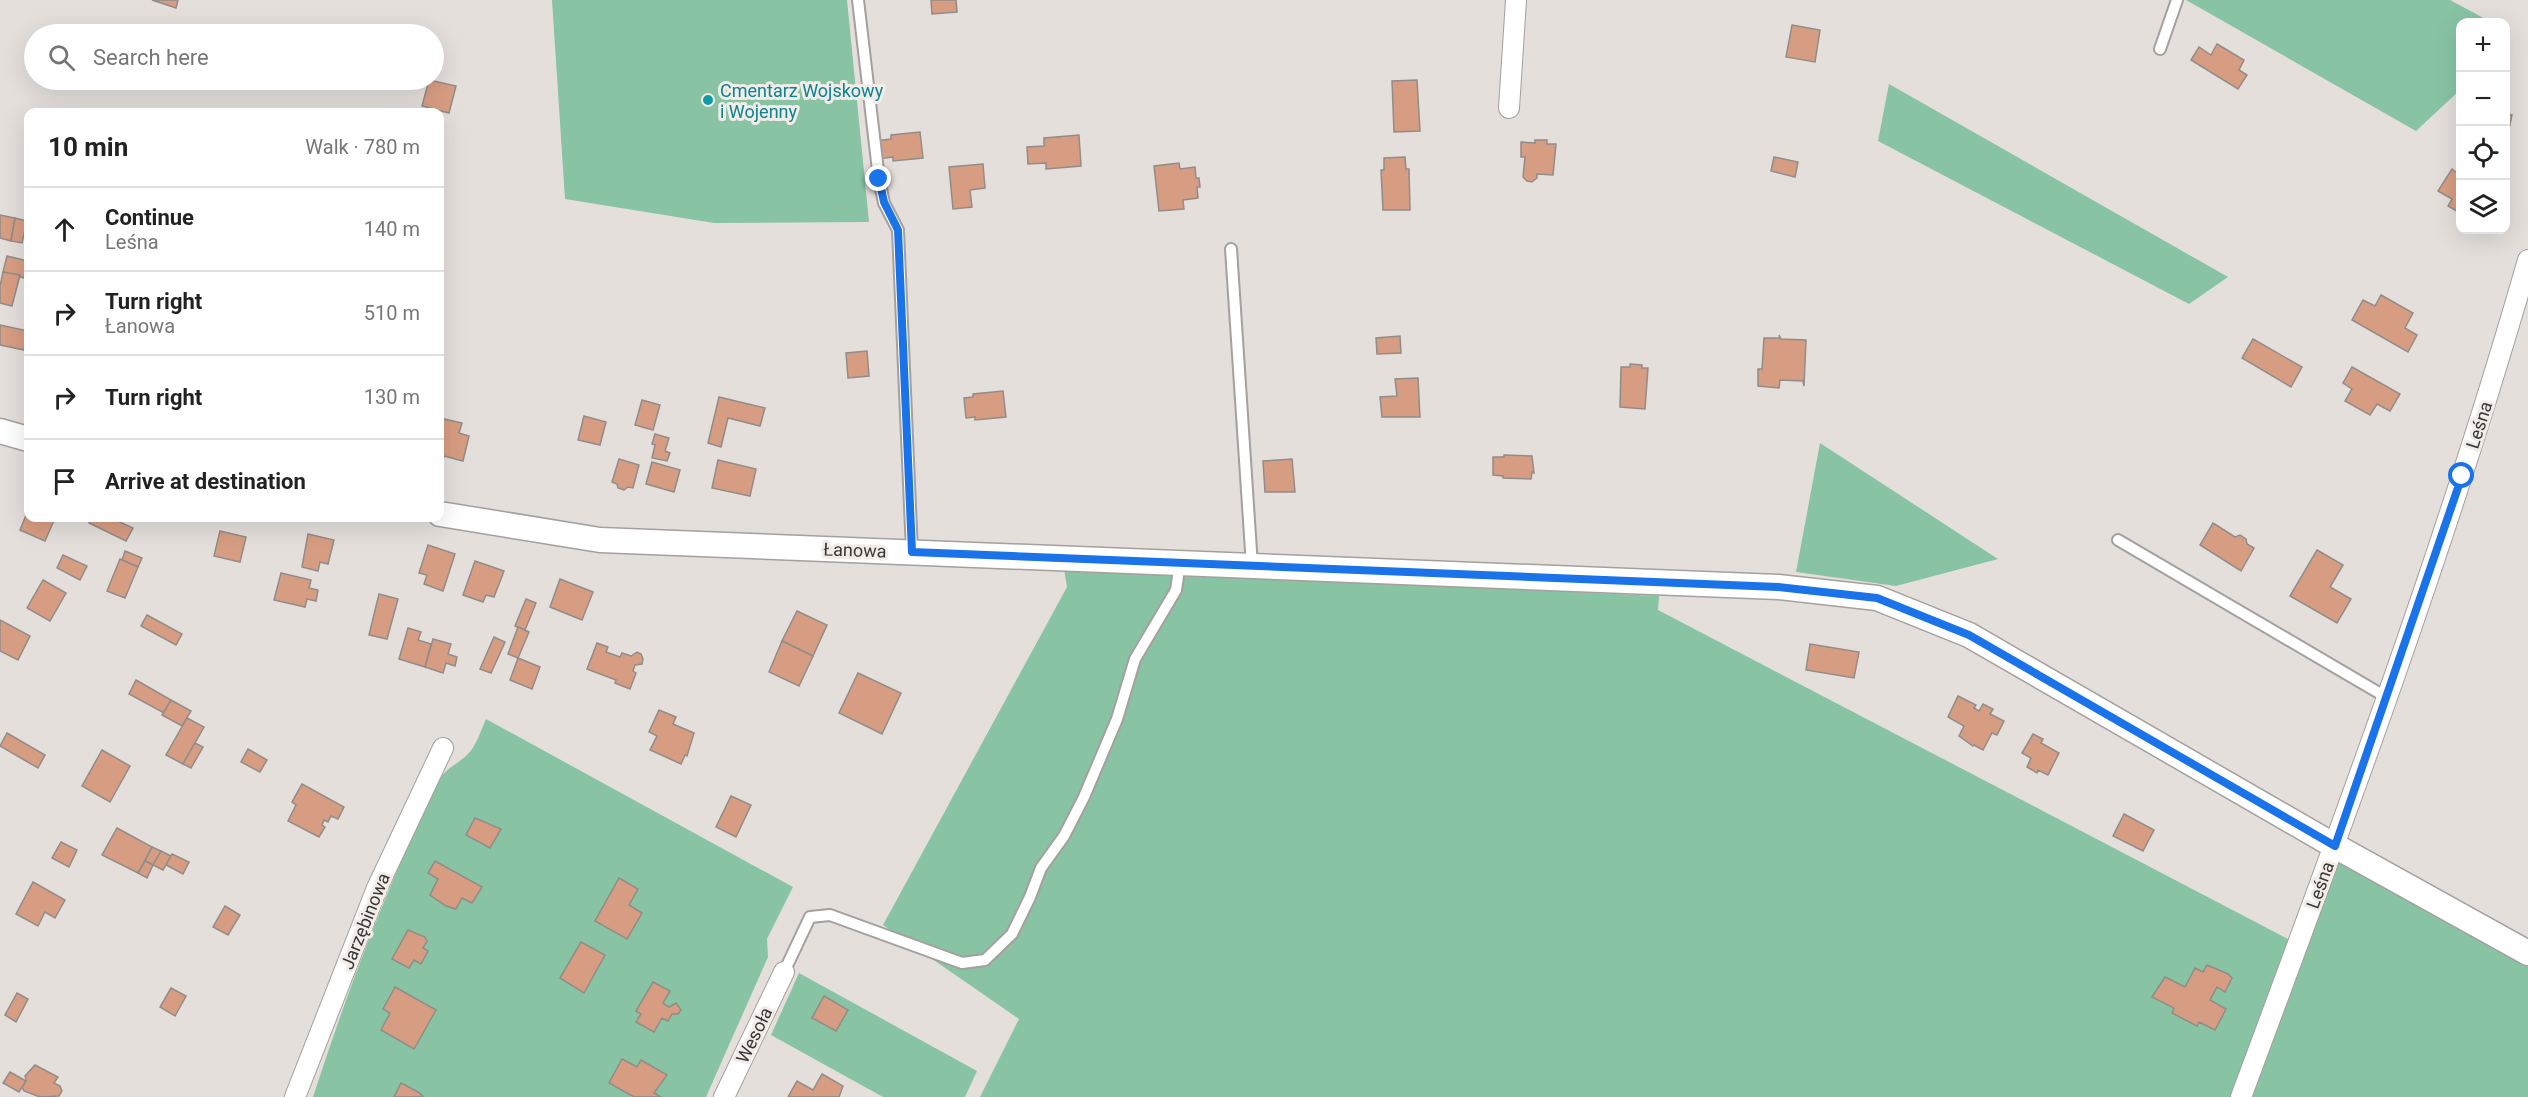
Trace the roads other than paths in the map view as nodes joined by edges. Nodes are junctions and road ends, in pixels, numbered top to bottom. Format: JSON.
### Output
{"nodes":[{"id":1,"x":858,"y":0,"type":"edge"},
{"id":2,"x":1516,"y":0,"type":"edge"},
{"id":3,"x":2177,"y":0,"type":"edge"},
{"id":4,"x":2160,"y":49,"type":"dead end"},
{"id":5,"x":1509,"y":108,"type":"dead end"},
{"id":6,"x":1231,"y":249,"type":"dead end"},
{"id":7,"x":2528,"y":260,"type":"edge"},
{"id":8,"x":0,"y":431,"type":"edge"},
{"id":9,"x":24,"y":438,"type":"edge"},
{"id":10,"x":444,"y":515,"type":"edge"},
{"id":11,"x":2118,"y":540,"type":"dead end"},
{"id":12,"x":912,"y":552,"type":"junction"},
{"id":13,"x":1180,"y":563,"type":"junction"},
{"id":14,"x":1252,"y":566,"type":"junction"},
{"id":15,"x":2386,"y":697,"type":"junction"},
{"id":16,"x":443,"y":748,"type":"dead end"},
{"id":17,"x":2330,"y":843,"type":"junction"},
{"id":18,"x":2528,"y":953,"type":"edge"},
{"id":19,"x":784,"y":972,"type":"joint"},
{"id":20,"x":295,"y":1097,"type":"edge"},
{"id":21,"x":724,"y":1097,"type":"edge"},
{"id":22,"x":2241,"y":1097,"type":"edge"}],
"edges":[{"from":1,"to":12,"type":"lane"},
{"from":2,"to":5,"type":"street"},
{"from":3,"to":4,"type":"lane"},
{"from":6,"to":14,"type":"lane"},
{"from":7,"to":15,"type":"street","name":"Leśna"},
{"from":8,"to":9,"type":"street"},
{"from":10,"to":12,"type":"street","name":"Łanowa"},
{"from":11,"to":15,"type":"lane"},
{"from":12,"to":13,"type":"street","name":"Łanowa"},
{"from":13,"to":14,"type":"street","name":"Łanowa"},
{"from":13,"to":19,"type":"lane"},
{"from":14,"to":17,"type":"street","name":"Łanowa"},
{"from":15,"to":17,"type":"street","name":"Leśna"},
{"from":16,"to":20,"type":"street","name":"Jarzębinowa"},
{"from":17,"to":18,"type":"street","name":"Łanowa"},
{"from":17,"to":22,"type":"street","name":"Leśna"},
{"from":19,"to":21,"type":"street","name":"Wesoła"}]}
